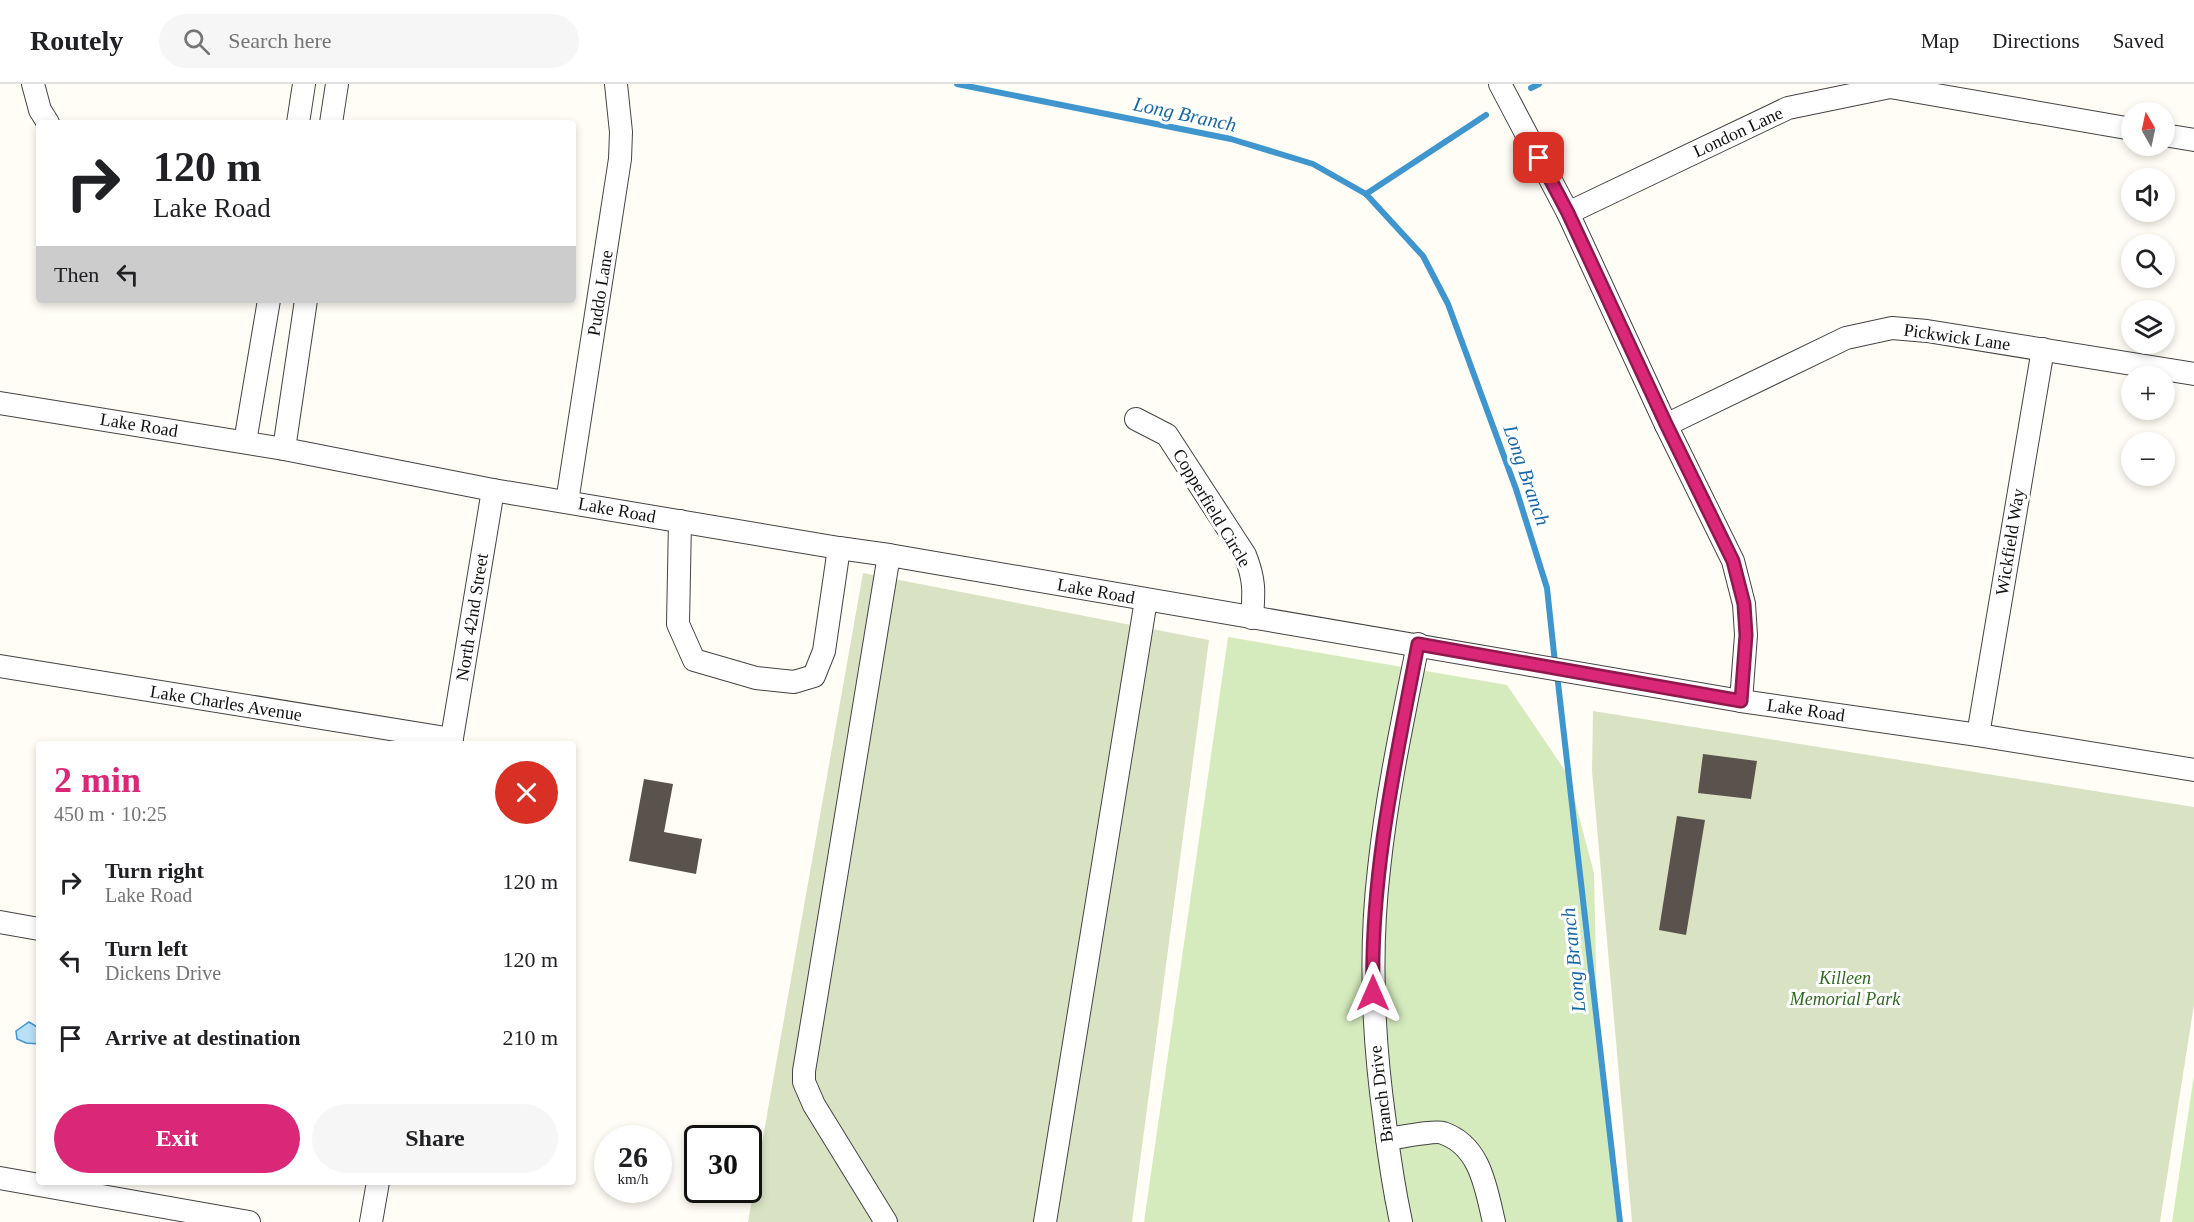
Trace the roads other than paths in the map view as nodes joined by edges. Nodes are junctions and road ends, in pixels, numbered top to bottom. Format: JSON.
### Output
{"nodes":[{"id":1,"x":33,"y":84,"type":"edge"},
{"id":2,"x":304,"y":84,"type":"edge"},
{"id":3,"x":337,"y":84,"type":"edge"},
{"id":4,"x":616,"y":84,"type":"edge"},
{"id":5,"x":1500,"y":84,"type":"edge"},
{"id":6,"x":46,"y":120,"type":"edge"},
{"id":7,"x":298,"y":120,"type":"edge"},
{"id":8,"x":331,"y":120,"type":"edge"},
{"id":9,"x":2121,"y":127,"type":"edge"},
{"id":10,"x":2175,"y":137,"type":"edge"},
{"id":11,"x":2194,"y":140,"type":"edge"},
{"id":12,"x":1568,"y":213,"type":"junction"},
{"id":13,"x":268,"y":303,"type":"edge"},
{"id":14,"x":306,"y":303,"type":"edge"},
{"id":15,"x":2043,"y":349,"type":"junction"},
{"id":16,"x":2194,"y":374,"type":"edge"},
{"id":17,"x":0,"y":403,"type":"edge"},
{"id":18,"x":1136,"y":419,"type":"dead end"},
{"id":19,"x":1666,"y":424,"type":"junction"},
{"id":20,"x":245,"y":442,"type":"junction"},
{"id":21,"x":284,"y":449,"type":"junction"},
{"id":22,"x":493,"y":490,"type":"junction"},
{"id":23,"x":567,"y":502,"type":"junction"},
{"id":24,"x":680,"y":521,"type":"junction"},
{"id":25,"x":839,"y":548,"type":"junction"},
{"id":26,"x":888,"y":555,"type":"junction"},
{"id":27,"x":1146,"y":600,"type":"junction"},
{"id":28,"x":1251,"y":618,"type":"junction"},
{"id":29,"x":1418,"y":644,"type":"junction"},
{"id":30,"x":0,"y":666,"type":"edge"},
{"id":31,"x":1741,"y":701,"type":"junction"},
{"id":32,"x":1978,"y":735,"type":"junction"},
{"id":33,"x":446,"y":741,"type":"edge"},
{"id":34,"x":452,"y":741,"type":"edge"},
{"id":35,"x":2194,"y":770,"type":"edge"},
{"id":36,"x":0,"y":922,"type":"edge"},
{"id":37,"x":36,"y":928,"type":"edge"},
{"id":38,"x":1387,"y":1139,"type":"junction"},
{"id":39,"x":0,"y":1178,"type":"edge"},
{"id":40,"x":36,"y":1184,"type":"edge"},
{"id":41,"x":40,"y":1185,"type":"edge"},
{"id":42,"x":377,"y":1185,"type":"edge"},
{"id":43,"x":249,"y":1222,"type":"edge"},
{"id":44,"x":371,"y":1222,"type":"edge"},
{"id":45,"x":886,"y":1222,"type":"edge"},
{"id":46,"x":1045,"y":1222,"type":"edge"},
{"id":47,"x":1401,"y":1222,"type":"edge"},
{"id":48,"x":1494,"y":1222,"type":"edge"}],
"edges":[{"from":1,"to":6,"type":"street"},
{"from":2,"to":7,"type":"street"},
{"from":3,"to":8,"type":"street"},
{"from":4,"to":23,"type":"street","name":"Puddo Lane"},
{"from":5,"to":12,"type":"street"},
{"from":9,"to":12,"type":"street","name":"London Lane"},
{"from":10,"to":11,"type":"street"},
{"from":12,"to":19,"type":"street"},
{"from":13,"to":20,"type":"street"},
{"from":14,"to":21,"type":"street"},
{"from":15,"to":16,"type":"street","name":"Pickwick Lane"},
{"from":15,"to":19,"type":"street","name":"Pickwick Lane"},
{"from":15,"to":32,"type":"street","name":"Wickfield Way"},
{"from":17,"to":20,"type":"street","name":"Lake Road"},
{"from":18,"to":28,"type":"street","name":"Copperfield Circle"},
{"from":19,"to":31,"type":"street"},
{"from":20,"to":21,"type":"street","name":"Lake Road"},
{"from":21,"to":22,"type":"street","name":"Lake Road"},
{"from":22,"to":23,"type":"street","name":"Lake Road"},
{"from":22,"to":34,"type":"street","name":"North 42nd Street"},
{"from":23,"to":24,"type":"street","name":"Lake Road"},
{"from":24,"to":25,"type":"street","name":"Lake Road"},
{"from":24,"to":25,"type":"street"},
{"from":25,"to":26,"type":"street","name":"Lake Road"},
{"from":26,"to":27,"type":"street","name":"Lake Road"},
{"from":26,"to":45,"type":"street"},
{"from":27,"to":28,"type":"street","name":"Lake Road"},
{"from":27,"to":46,"type":"street"},
{"from":28,"to":29,"type":"street","name":"Lake Road"},
{"from":29,"to":31,"type":"street","name":"Lake Road"},
{"from":29,"to":38,"type":"street","name":"Branch Drive"},
{"from":30,"to":33,"type":"street","name":"Lake Charles Avenue"},
{"from":31,"to":32,"type":"street","name":"Lake Road"},
{"from":32,"to":35,"type":"street","name":"Lake Road"},
{"from":36,"to":37,"type":"street"},
{"from":38,"to":47,"type":"street","name":"Branch Drive"},
{"from":38,"to":48,"type":"street"},
{"from":39,"to":40,"type":"street"},
{"from":41,"to":43,"type":"street"},
{"from":42,"to":44,"type":"street"}]}
